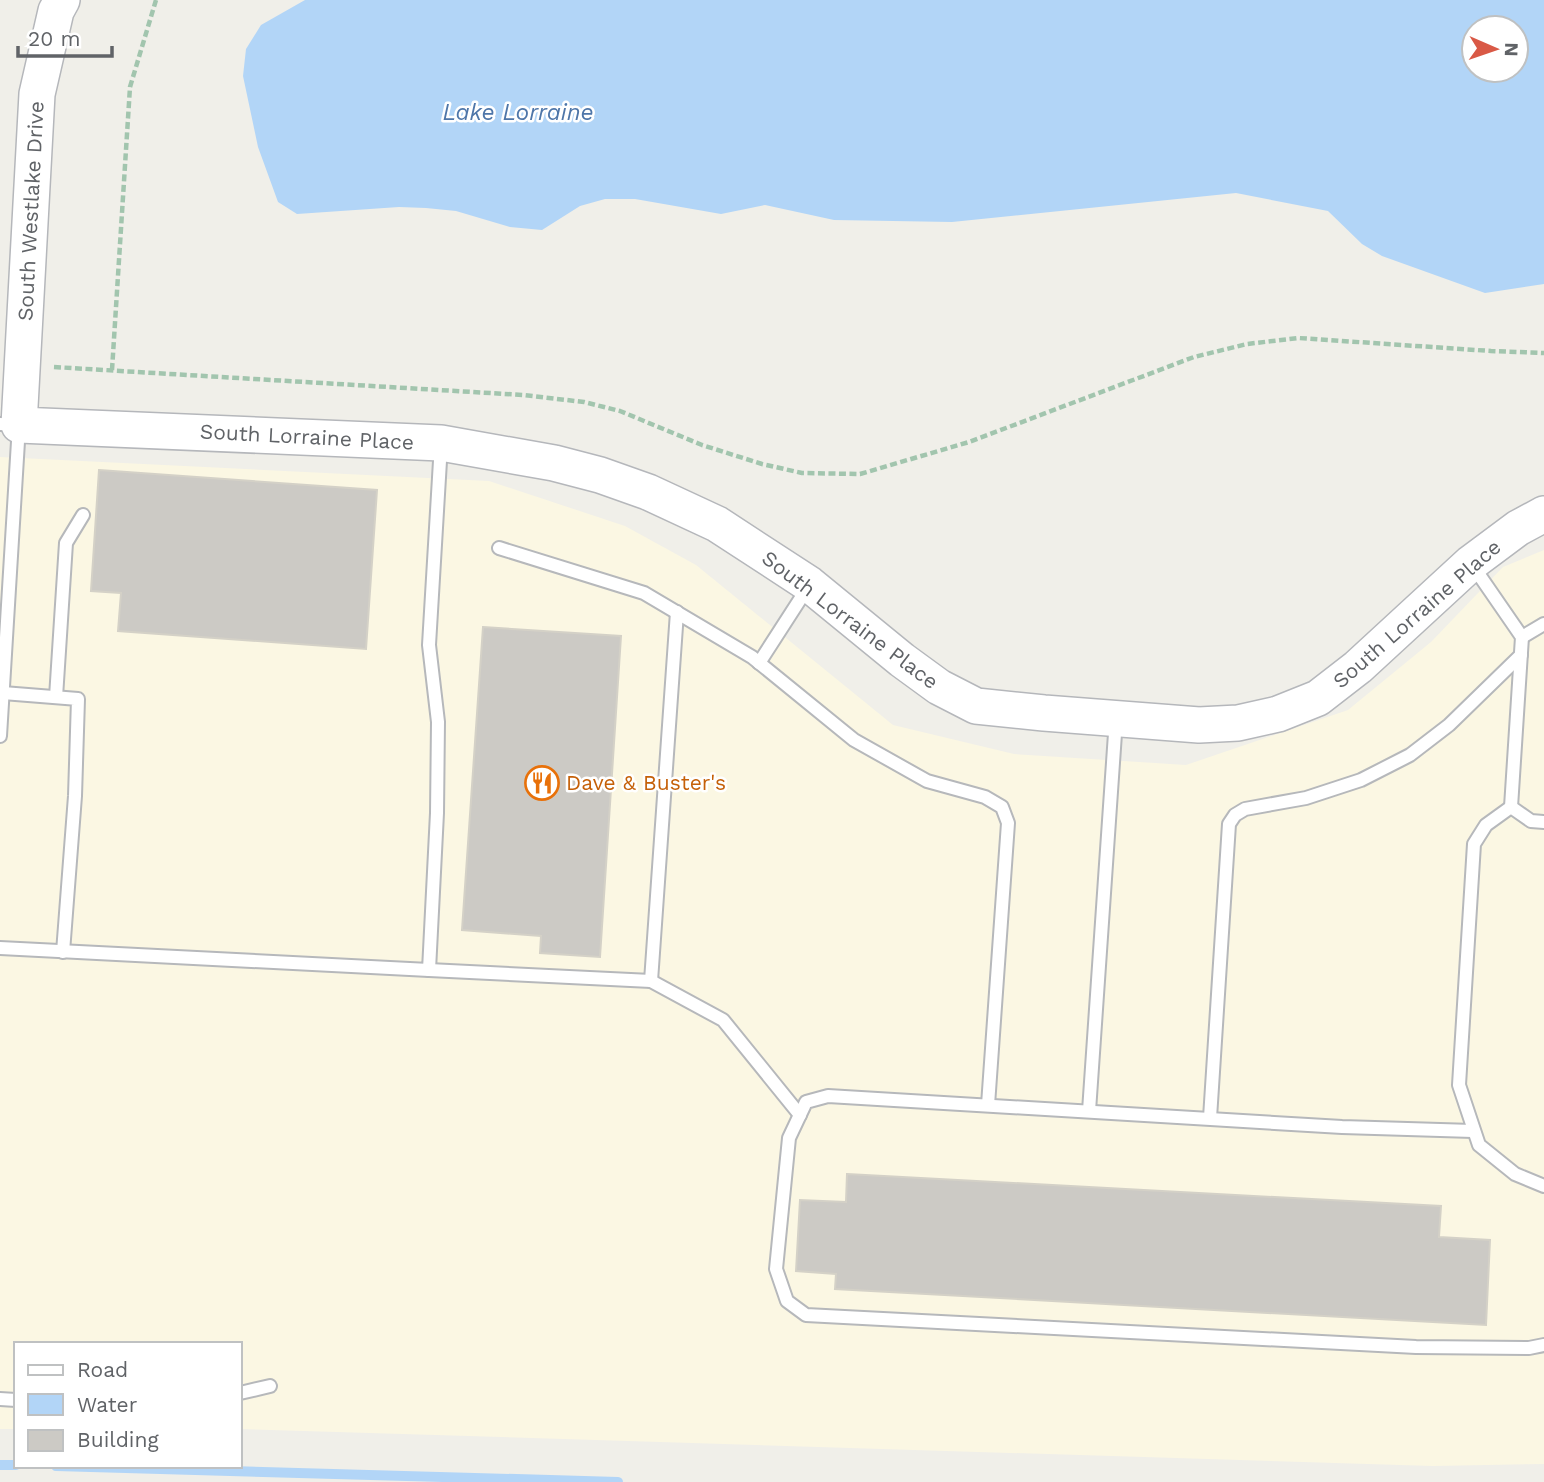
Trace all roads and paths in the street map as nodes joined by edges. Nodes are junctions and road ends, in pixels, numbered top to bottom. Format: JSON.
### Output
{"nodes":[{"id":1,"x":62,"y":0,"type":"edge"},
{"id":2,"x":156,"y":0,"type":"edge"},
{"id":3,"x":1544,"y":352,"type":"edge"},
{"id":4,"x":22,"y":365,"type":"junction"},
{"id":5,"x":112,"y":370,"type":"junction"},
{"id":6,"x":9,"y":424,"type":"edge"},
{"id":7,"x":441,"y":443,"type":"junction"},
{"id":8,"x":1544,"y":514,"type":"edge"},
{"id":9,"x":83,"y":515,"type":"dead end"},
{"id":10,"x":499,"y":548,"type":"dead end"},
{"id":11,"x":1471,"y":563,"type":"junction"},
{"id":12,"x":810,"y":584,"type":"junction"},
{"id":13,"x":677,"y":612,"type":"junction"},
{"id":14,"x":1544,"y":624,"type":"edge"},
{"id":15,"x":1522,"y":636,"type":"junction"},
{"id":16,"x":1521,"y":655,"type":"junction"},
{"id":17,"x":759,"y":663,"type":"junction"},
{"id":18,"x":2,"y":693,"type":"junction"},
{"id":19,"x":56,"y":697,"type":"junction"},
{"id":20,"x":1116,"y":719,"type":"junction"},
{"id":21,"x":0,"y":736,"type":"edge"},
{"id":22,"x":1511,"y":807,"type":"junction"},
{"id":23,"x":1544,"y":822,"type":"edge"},
{"id":24,"x":0,"y":948,"type":"edge"},
{"id":25,"x":63,"y":952,"type":"junction"},
{"id":26,"x":429,"y":970,"type":"junction"},
{"id":27,"x":651,"y":981,"type":"junction"},
{"id":28,"x":988,"y":1105,"type":"junction"},
{"id":29,"x":1089,"y":1111,"type":"junction"},
{"id":30,"x":800,"y":1115,"type":"junction"},
{"id":31,"x":1210,"y":1118,"type":"junction"},
{"id":32,"x":1474,"y":1131,"type":"junction"},
{"id":33,"x":1544,"y":1186,"type":"edge"},
{"id":34,"x":1544,"y":1345,"type":"edge"},
{"id":35,"x":270,"y":1386,"type":"dead end"},
{"id":36,"x":242,"y":1393,"type":"edge"}],
"edges":[{"from":1,"to":4,"type":"street","name":"South Westlake Drive"},
{"from":2,"to":5,"type":"path"},
{"from":3,"to":5,"type":"path"},
{"from":4,"to":5,"type":"path"},
{"from":4,"to":6,"type":"street","name":"South Westlake Drive"},
{"from":6,"to":7,"type":"street","name":"South Lorraine Place"},
{"from":6,"to":18,"type":"lane"},
{"from":7,"to":12,"type":"street","name":"South Lorraine Place"},
{"from":7,"to":26,"type":"lane"},
{"from":8,"to":11,"type":"street","name":"South Lorraine Place"},
{"from":9,"to":19,"type":"lane"},
{"from":10,"to":13,"type":"lane"},
{"from":11,"to":15,"type":"lane"},
{"from":11,"to":20,"type":"street","name":"South Lorraine Place"},
{"from":12,"to":17,"type":"lane"},
{"from":12,"to":20,"type":"street","name":"South Lorraine Place"},
{"from":13,"to":17,"type":"lane"},
{"from":13,"to":27,"type":"lane"},
{"from":14,"to":15,"type":"lane"},
{"from":15,"to":16,"type":"lane"},
{"from":16,"to":22,"type":"lane"},
{"from":16,"to":31,"type":"lane"},
{"from":17,"to":28,"type":"lane"},
{"from":18,"to":19,"type":"lane"},
{"from":18,"to":21,"type":"lane"},
{"from":19,"to":25,"type":"lane"},
{"from":20,"to":29,"type":"lane"},
{"from":22,"to":23,"type":"lane"},
{"from":22,"to":32,"type":"lane"},
{"from":24,"to":25,"type":"lane"},
{"from":25,"to":26,"type":"lane"},
{"from":26,"to":27,"type":"lane"},
{"from":27,"to":30,"type":"lane"},
{"from":28,"to":29,"type":"lane"},
{"from":28,"to":30,"type":"lane"},
{"from":29,"to":31,"type":"lane"},
{"from":30,"to":34,"type":"lane"},
{"from":31,"to":32,"type":"lane"},
{"from":32,"to":33,"type":"lane"},
{"from":35,"to":36,"type":"lane"}]}
